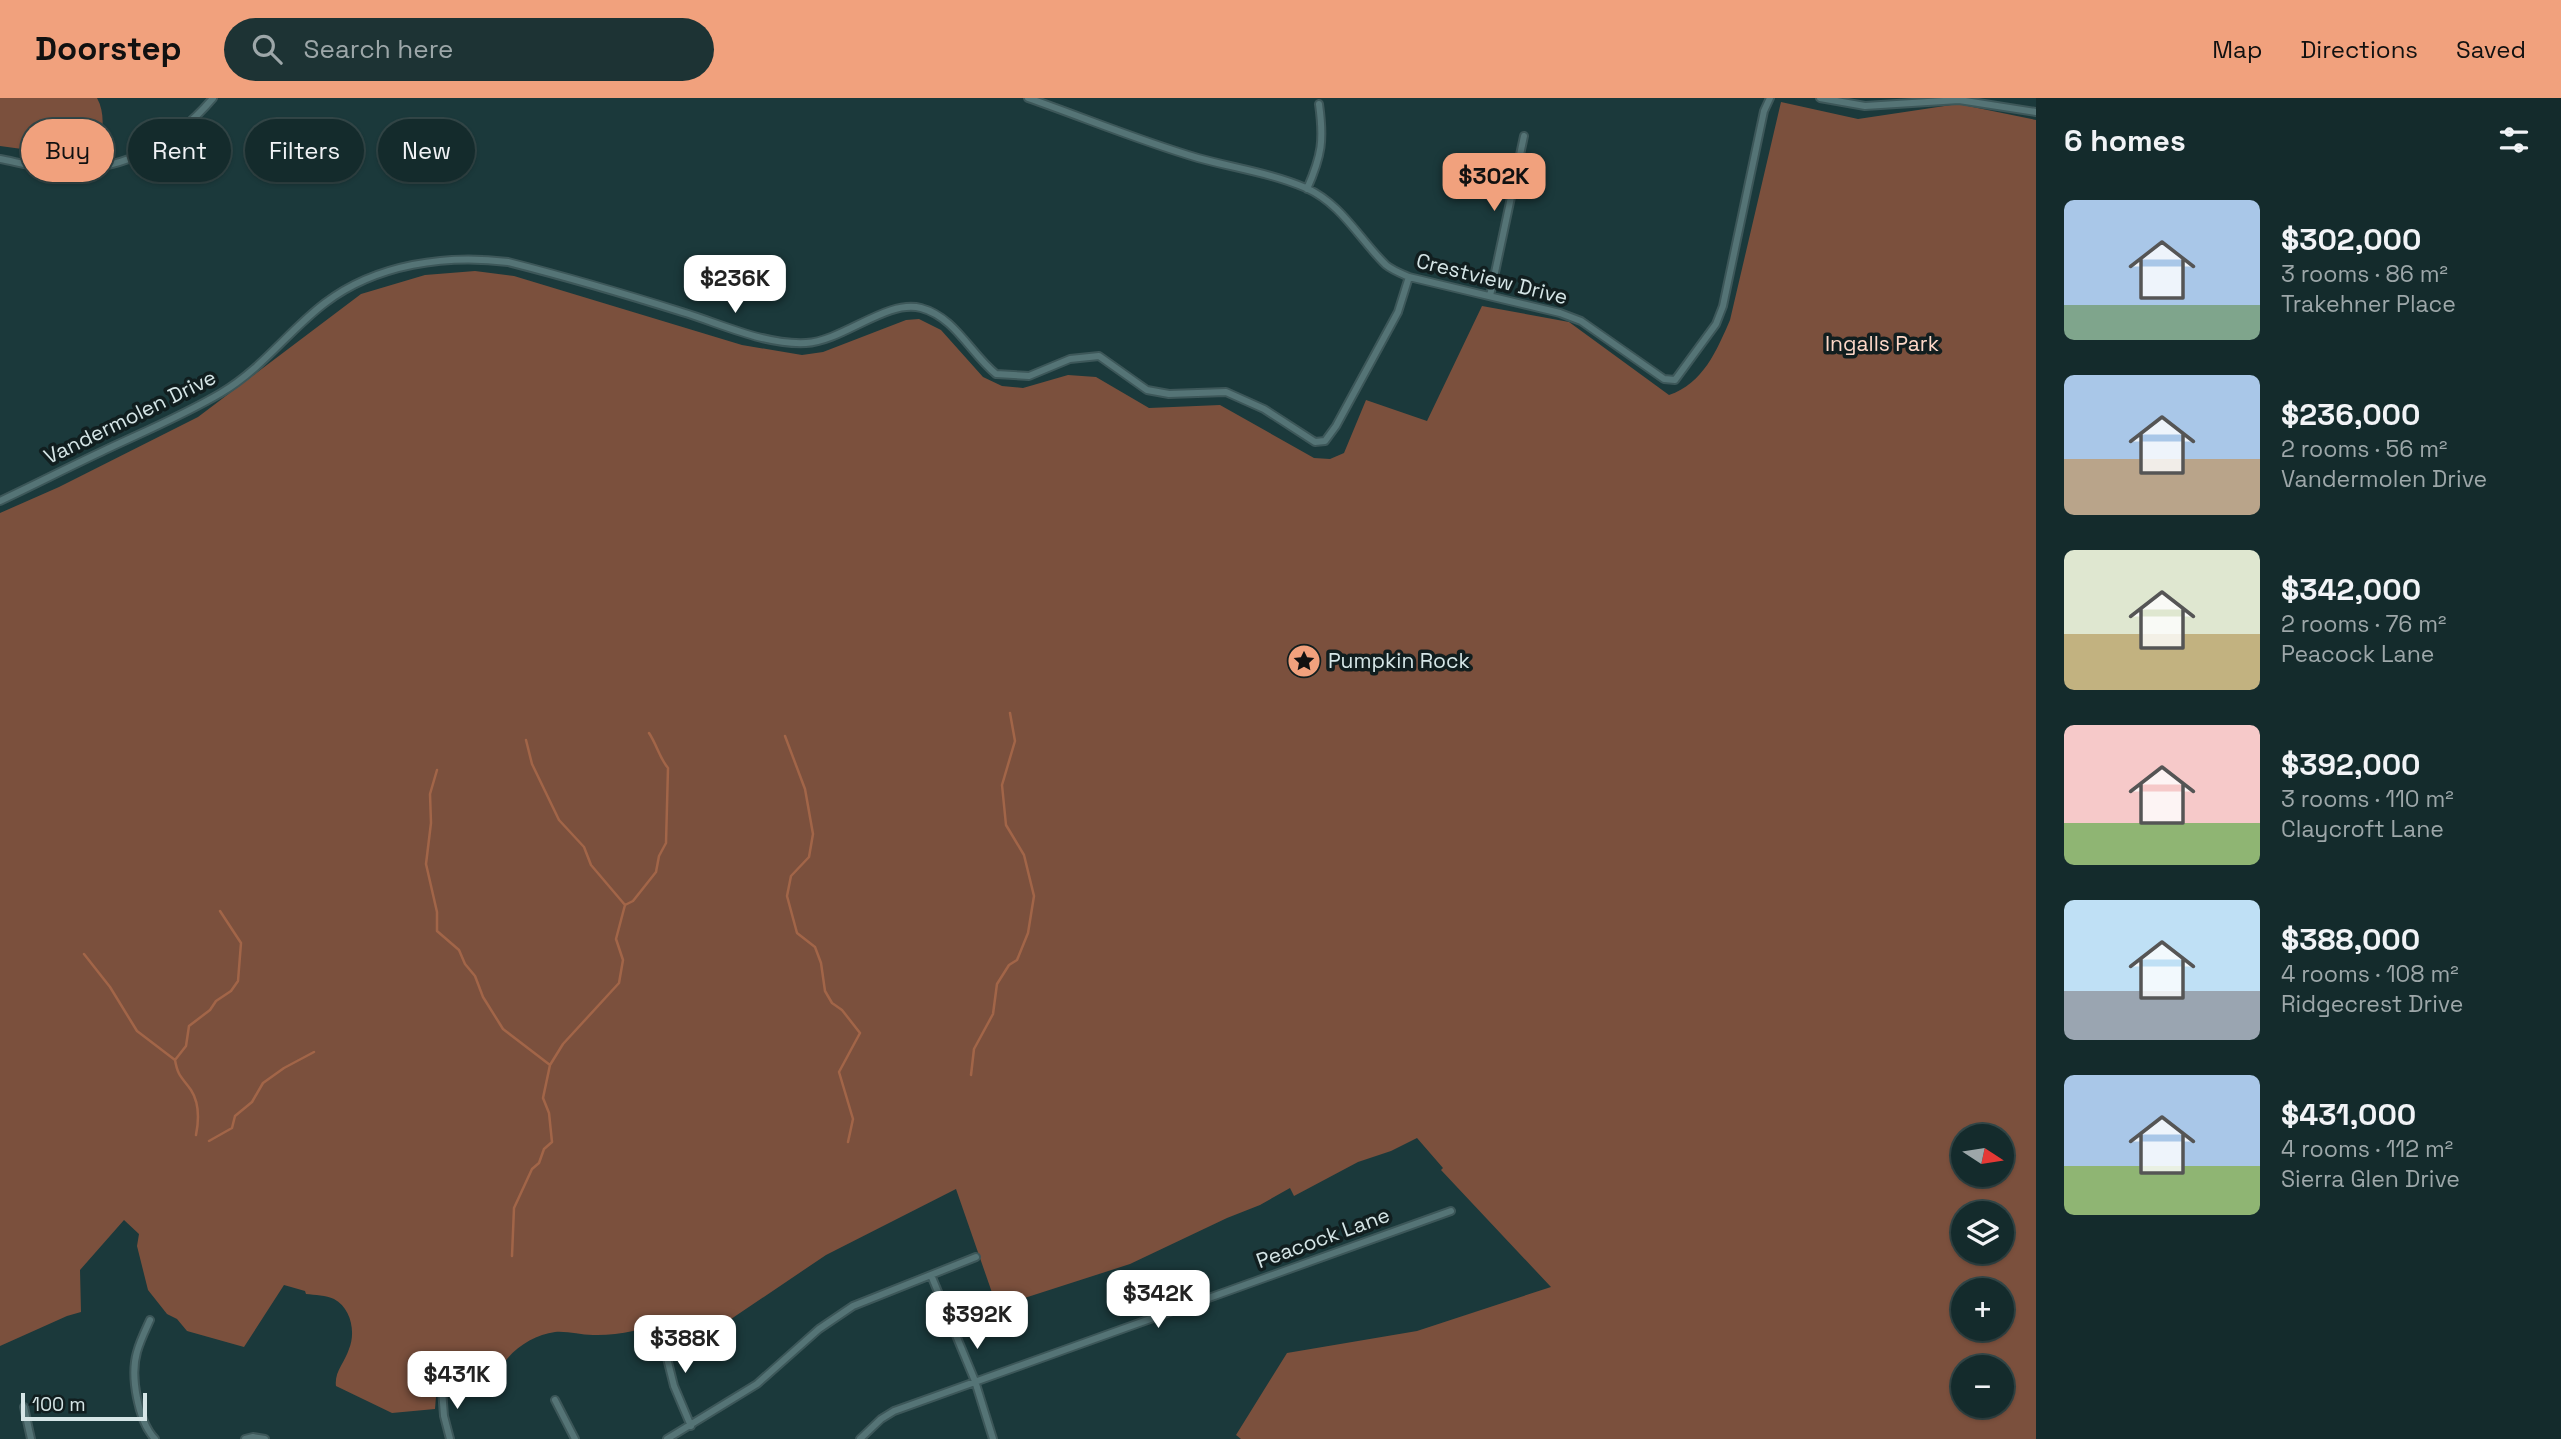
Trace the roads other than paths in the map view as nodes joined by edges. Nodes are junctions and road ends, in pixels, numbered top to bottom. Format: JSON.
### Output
{"nodes":[{"id":1,"x":213,"y":98,"type":"edge"},
{"id":2,"x":1028,"y":98,"type":"edge"},
{"id":3,"x":1770,"y":98,"type":"edge"},
{"id":4,"x":1820,"y":98,"type":"edge"},
{"id":5,"x":1319,"y":104,"type":"dead end"},
{"id":6,"x":2036,"y":112,"type":"edge"},
{"id":7,"x":1524,"y":136,"type":"dead end"},
{"id":8,"x":0,"y":159,"type":"edge"},
{"id":9,"x":1307,"y":189,"type":"junction"},
{"id":10,"x":1409,"y":277,"type":"junction"},
{"id":11,"x":1490,"y":296,"type":"junction"},
{"id":12,"x":0,"y":501,"type":"edge"},
{"id":13,"x":1451,"y":1211,"type":"dead end"},
{"id":14,"x":976,"y":1257,"type":"dead end"},
{"id":15,"x":931,"y":1275,"type":"junction"},
{"id":16,"x":150,"y":1320,"type":"dead end"},
{"id":17,"x":660,"y":1330,"type":"dead end"},
{"id":18,"x":975,"y":1381,"type":"junction"},
{"id":19,"x":442,"y":1389,"type":"dead end"},
{"id":20,"x":555,"y":1400,"type":"dead end"},
{"id":21,"x":24,"y":1407,"type":"dead end"},
{"id":22,"x":691,"y":1426,"type":"junction"},
{"id":23,"x":31,"y":1439,"type":"edge"},
{"id":24,"x":155,"y":1439,"type":"edge"},
{"id":25,"x":245,"y":1439,"type":"edge"},
{"id":26,"x":265,"y":1439,"type":"edge"},
{"id":27,"x":450,"y":1439,"type":"edge"},
{"id":28,"x":575,"y":1439,"type":"edge"},
{"id":29,"x":667,"y":1439,"type":"edge"},
{"id":30,"x":860,"y":1439,"type":"edge"},
{"id":31,"x":993,"y":1439,"type":"edge"}],
"edges":[{"from":1,"to":8,"type":"street"},
{"from":2,"to":9,"type":"street","name":"Crestview Drive"},
{"from":3,"to":11,"type":"street","name":"Crestview Drive"},
{"from":4,"to":6,"type":"street"},
{"from":5,"to":9,"type":"street"},
{"from":7,"to":11,"type":"street"},
{"from":9,"to":10,"type":"street","name":"Crestview Drive"},
{"from":10,"to":11,"type":"street","name":"Crestview Drive"},
{"from":10,"to":12,"type":"street","name":"Vandermolen Drive"},
{"from":13,"to":18,"type":"street","name":"Peacock Lane"},
{"from":14,"to":15,"type":"street"},
{"from":15,"to":18,"type":"street"},
{"from":15,"to":22,"type":"street"},
{"from":16,"to":24,"type":"street"},
{"from":17,"to":22,"type":"street"},
{"from":18,"to":30,"type":"street","name":"Peacock Lane"},
{"from":18,"to":31,"type":"street"},
{"from":19,"to":27,"type":"street"},
{"from":20,"to":28,"type":"street"},
{"from":21,"to":23,"type":"street"},
{"from":22,"to":29,"type":"street"},
{"from":25,"to":26,"type":"street"}]}
